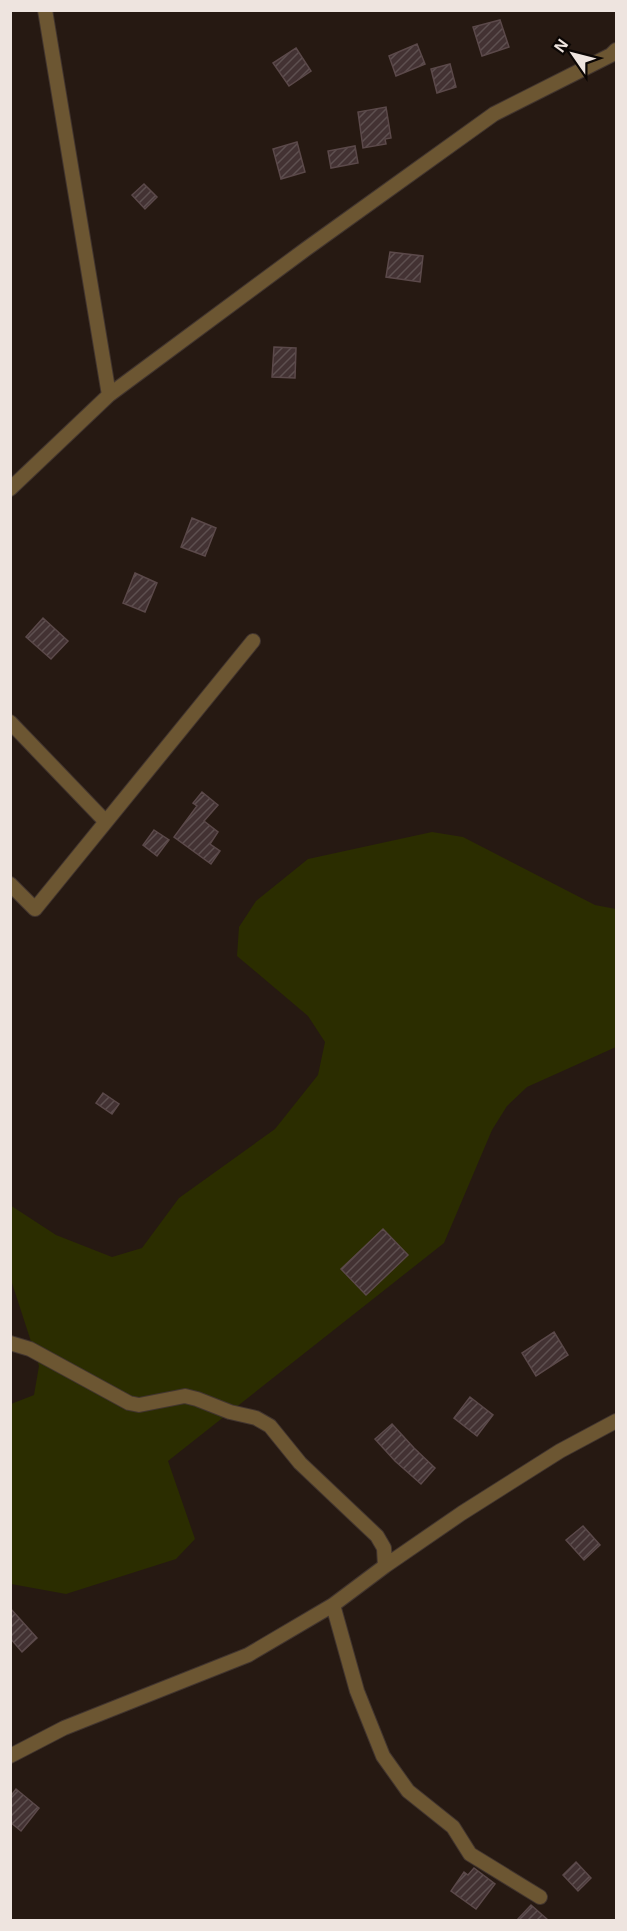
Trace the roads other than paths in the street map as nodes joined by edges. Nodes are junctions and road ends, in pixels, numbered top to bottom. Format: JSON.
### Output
{"nodes":[{"id":1,"x":45,"y":10,"type":"edge"},
{"id":2,"x":616,"y":50,"type":"edge"},
{"id":3,"x":109,"y":395,"type":"junction"},
{"id":4,"x":10,"y":489,"type":"edge"},
{"id":5,"x":253,"y":641,"type":"dead end"},
{"id":6,"x":10,"y":722,"type":"edge"},
{"id":7,"x":105,"y":821,"type":"junction"},
{"id":8,"x":10,"y":884,"type":"edge"},
{"id":9,"x":10,"y":1343,"type":"edge"},
{"id":10,"x":616,"y":1421,"type":"edge"},
{"id":11,"x":385,"y":1566,"type":"junction"},
{"id":12,"x":333,"y":1605,"type":"junction"},
{"id":13,"x":10,"y":1756,"type":"edge"},
{"id":14,"x":540,"y":1896,"type":"dead end"}],
"edges":[{"from":1,"to":3,"type":"street"},
{"from":2,"to":3,"type":"street"},
{"from":3,"to":4,"type":"street"},
{"from":5,"to":7,"type":"street"},
{"from":6,"to":7,"type":"street"},
{"from":7,"to":8,"type":"street"},
{"from":9,"to":11,"type":"street"},
{"from":10,"to":11,"type":"street"},
{"from":11,"to":12,"type":"street"},
{"from":12,"to":13,"type":"street"},
{"from":12,"to":14,"type":"street"}]}
